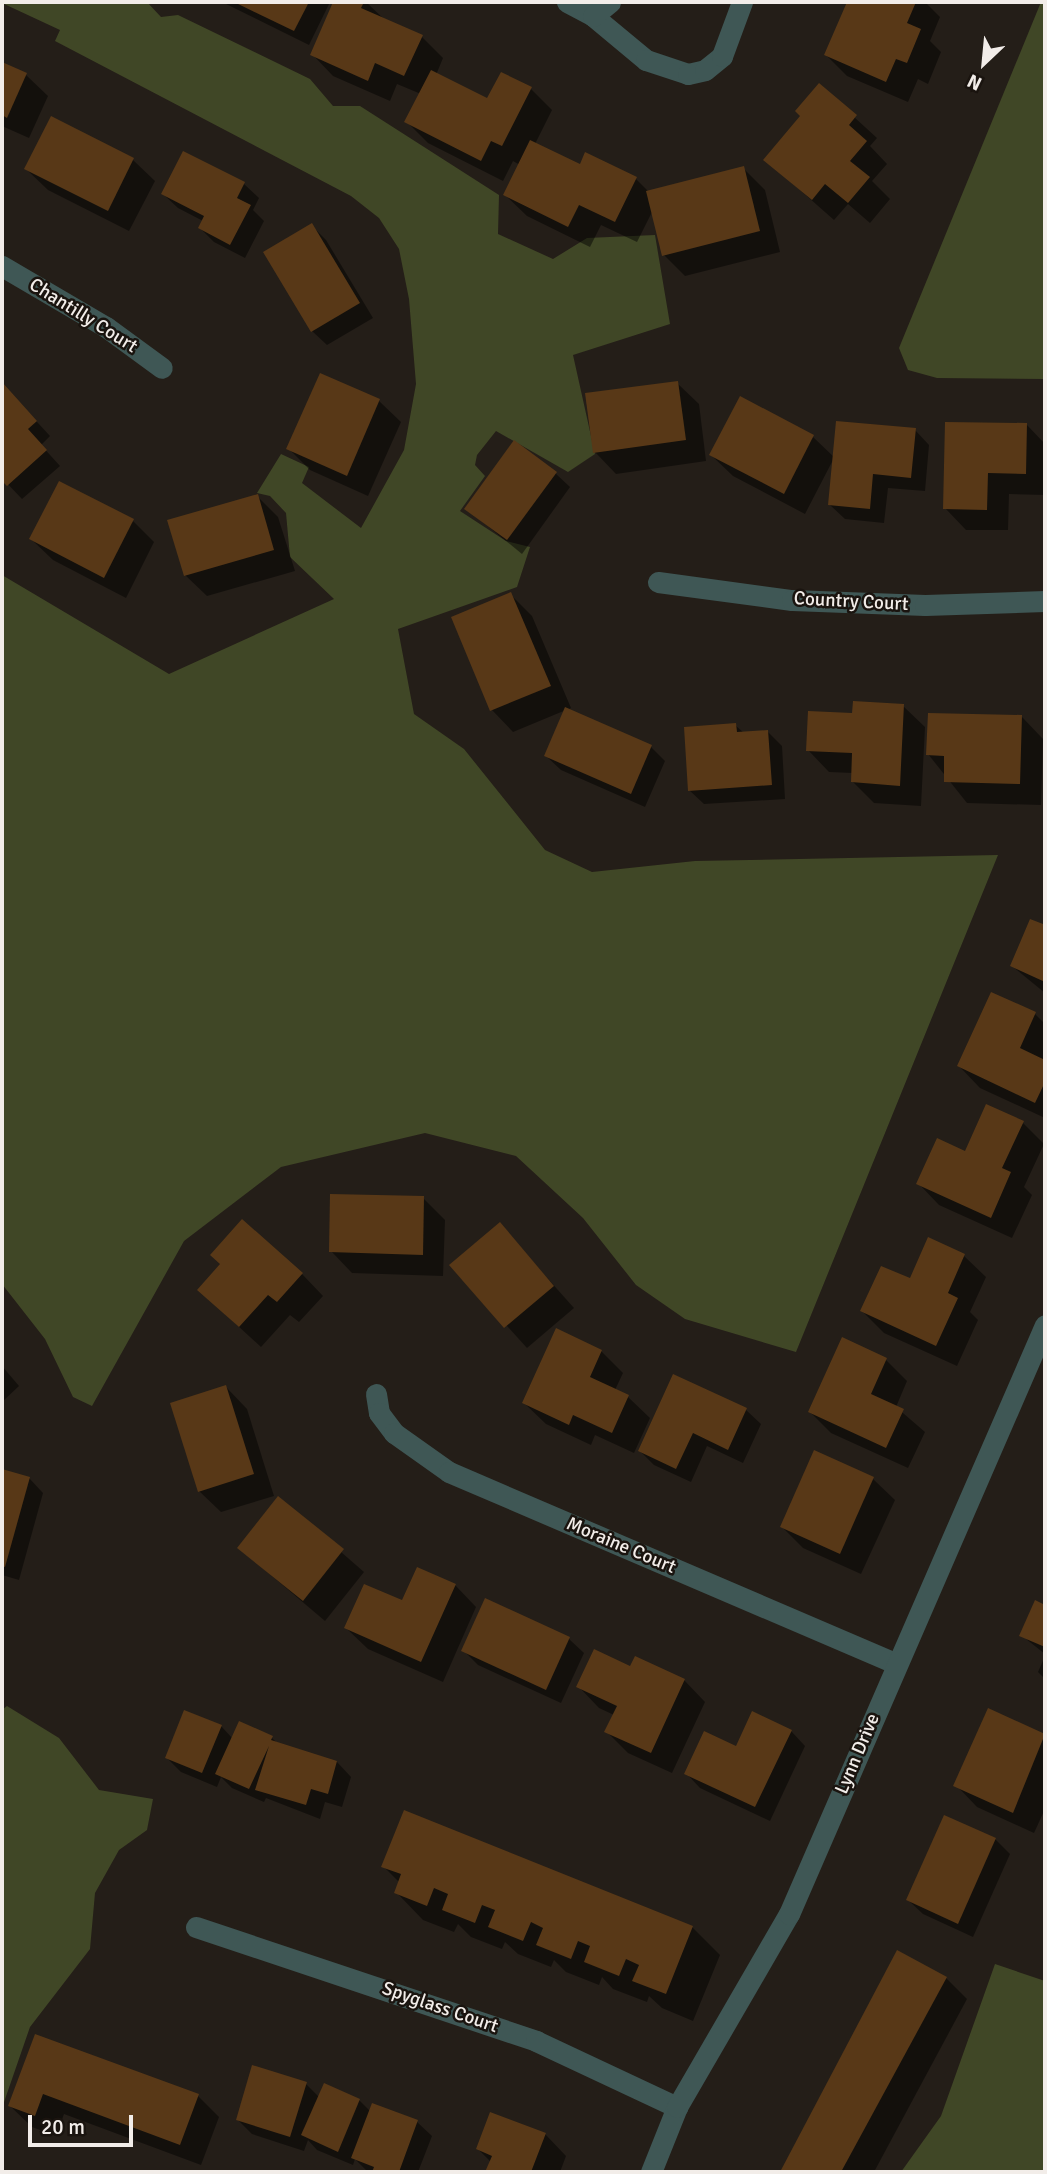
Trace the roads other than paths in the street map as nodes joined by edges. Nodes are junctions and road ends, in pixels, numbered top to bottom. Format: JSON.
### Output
{"nodes":[{"id":1,"x":567,"y":2,"type":"edge"},
{"id":2,"x":610,"y":2,"type":"edge"},
{"id":3,"x":742,"y":2,"type":"edge"},
{"id":4,"x":593,"y":16,"type":"junction"},
{"id":5,"x":2,"y":266,"type":"edge"},
{"id":6,"x":162,"y":368,"type":"dead end"},
{"id":7,"x":658,"y":582,"type":"dead end"},
{"id":8,"x":1045,"y":601,"type":"edge"},
{"id":9,"x":1045,"y":1325,"type":"edge"},
{"id":10,"x":376,"y":1394,"type":"dead end"},
{"id":11,"x":897,"y":1664,"type":"junction"},
{"id":12,"x":196,"y":1927,"type":"dead end"},
{"id":13,"x":677,"y":2107,"type":"junction"},
{"id":14,"x":650,"y":2172,"type":"edge"}],
"edges":[{"from":1,"to":4,"type":"street"},
{"from":2,"to":4,"type":"street"},
{"from":3,"to":4,"type":"street"},
{"from":5,"to":6,"type":"street","name":"Chantilly Court"},
{"from":7,"to":8,"type":"street","name":"Country Court"},
{"from":9,"to":11,"type":"street","name":"Lynn Drive"},
{"from":10,"to":11,"type":"street","name":"Moraine Court"},
{"from":11,"to":13,"type":"street","name":"Lynn Drive"},
{"from":12,"to":13,"type":"street","name":"Spyglass Court"},
{"from":13,"to":14,"type":"street","name":"Lynn Drive"}]}
